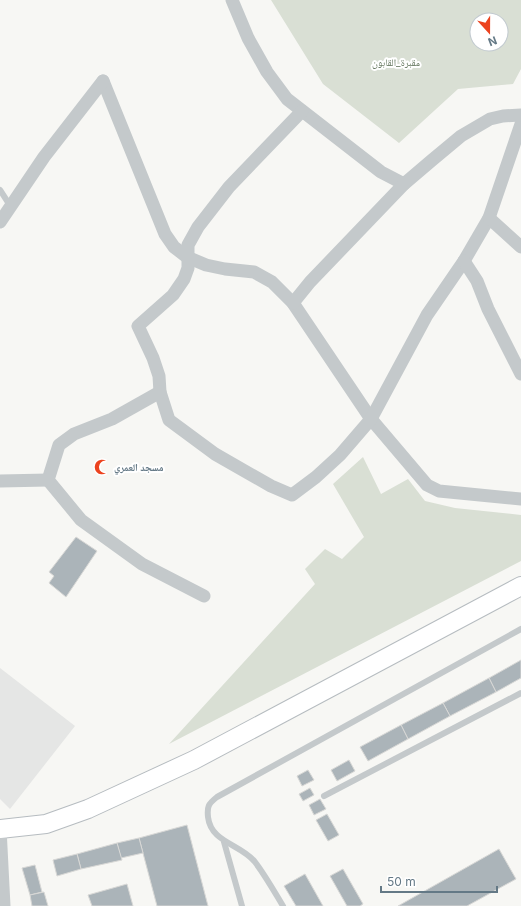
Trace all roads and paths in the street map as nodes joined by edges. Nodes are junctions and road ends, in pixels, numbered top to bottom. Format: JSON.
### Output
{"nodes":[{"id":1,"x":232,"y":0,"type":"edge"},
{"id":2,"x":302,"y":111,"type":"junction"},
{"id":3,"x":521,"y":115,"type":"edge"},
{"id":4,"x":521,"y":124,"type":"edge"},
{"id":5,"x":404,"y":184,"type":"junction"},
{"id":6,"x":0,"y":190,"type":"edge"},
{"id":7,"x":11,"y":207,"type":"junction"},
{"id":8,"x":489,"y":218,"type":"junction"},
{"id":9,"x":0,"y":222,"type":"edge"},
{"id":10,"x":521,"y":247,"type":"edge"},
{"id":11,"x":187,"y":257,"type":"junction"},
{"id":12,"x":464,"y":261,"type":"junction"},
{"id":13,"x":293,"y":303,"type":"junction"},
{"id":14,"x":521,"y":374,"type":"edge"},
{"id":15,"x":160,"y":392,"type":"junction"},
{"id":16,"x":371,"y":419,"type":"junction"},
{"id":17,"x":48,"y":480,"type":"junction"},
{"id":18,"x":0,"y":482,"type":"edge"},
{"id":19,"x":521,"y":499,"type":"edge"},
{"id":20,"x":521,"y":586,"type":"edge"},
{"id":21,"x":204,"y":596,"type":"dead end"},
{"id":22,"x":521,"y":629,"type":"edge"},
{"id":23,"x":521,"y":693,"type":"edge"},
{"id":24,"x":324,"y":796,"type":"dead end"},
{"id":25,"x":0,"y":829,"type":"edge"},
{"id":26,"x":224,"y":842,"type":"junction"},
{"id":27,"x":4,"y":906,"type":"edge"},
{"id":28,"x":242,"y":906,"type":"edge"},
{"id":29,"x":283,"y":906,"type":"edge"}],
"edges":[{"from":1,"to":2,"type":"street"},
{"from":2,"to":5,"type":"street"},
{"from":2,"to":11,"type":"street"},
{"from":3,"to":5,"type":"street"},
{"from":4,"to":8,"type":"street"},
{"from":5,"to":13,"type":"street"},
{"from":6,"to":7,"type":"lane"},
{"from":7,"to":9,"type":"street"},
{"from":7,"to":11,"type":"street"},
{"from":8,"to":10,"type":"street"},
{"from":8,"to":12,"type":"street"},
{"from":11,"to":13,"type":"street"},
{"from":11,"to":15,"type":"street"},
{"from":12,"to":14,"type":"street"},
{"from":12,"to":16,"type":"street"},
{"from":13,"to":16,"type":"street"},
{"from":15,"to":16,"type":"street"},
{"from":15,"to":17,"type":"street"},
{"from":16,"to":19,"type":"street"},
{"from":17,"to":18,"type":"street"},
{"from":17,"to":21,"type":"street"},
{"from":20,"to":25,"type":"main road"},
{"from":22,"to":26,"type":"lane"},
{"from":23,"to":24,"type":"lane"},
{"from":25,"to":27,"type":"street"},
{"from":26,"to":28,"type":"lane"},
{"from":26,"to":29,"type":"lane"}]}
